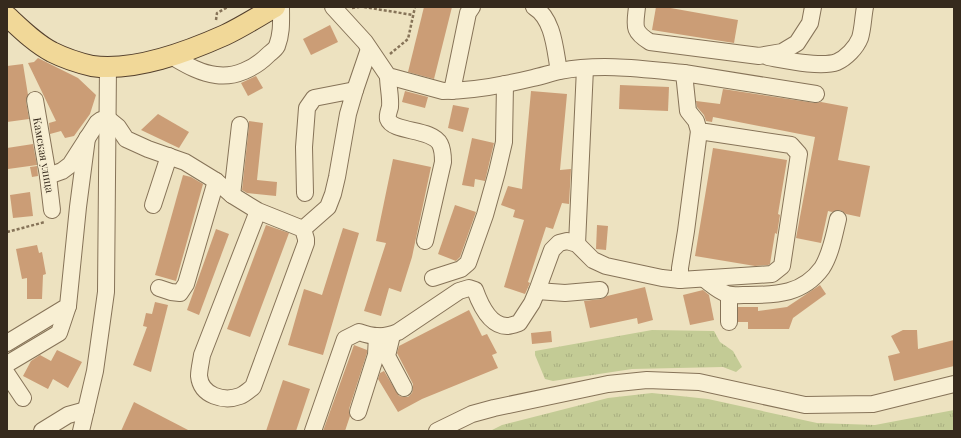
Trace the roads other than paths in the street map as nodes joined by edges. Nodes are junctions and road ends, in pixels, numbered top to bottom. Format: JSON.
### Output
{"nodes":[{"id":1,"x":275,"y":7,"type":"edge"},
{"id":2,"x":281,"y":7,"type":"edge"},
{"id":3,"x":333,"y":7,"type":"edge"},
{"id":4,"x":472,"y":7,"type":"edge"},
{"id":5,"x":534,"y":7,"type":"edge"},
{"id":6,"x":637,"y":7,"type":"edge"},
{"id":7,"x":813,"y":7,"type":"edge"},
{"id":8,"x":865,"y":7,"type":"edge"},
{"id":9,"x":7,"y":16,"type":"edge"},
{"id":10,"x":369,"y":49,"type":"junction"},
{"id":11,"x":171,"y":56,"type":"junction"},
{"id":12,"x":759,"y":56,"type":"junction"},
{"id":13,"x":108,"y":66,"type":"junction"},
{"id":14,"x":585,"y":68,"type":"junction"},
{"id":15,"x":559,"y":71,"type":"junction"},
{"id":16,"x":684,"y":74,"type":"junction"},
{"id":17,"x":388,"y":76,"type":"junction"},
{"id":18,"x":505,"y":84,"type":"junction"},
{"id":19,"x":355,"y":90,"type":"junction"},
{"id":20,"x":452,"y":91,"type":"junction"},
{"id":21,"x":816,"y":94,"type":"dead end"},
{"id":22,"x":35,"y":100,"type":"dead end"},
{"id":23,"x":107,"y":118,"type":"junction"},
{"id":24,"x":240,"y":125,"type":"dead end"},
{"id":25,"x":699,"y":131,"type":"junction"},
{"id":26,"x":87,"y":138,"type":"junction"},
{"id":27,"x":169,"y":156,"type":"junction"},
{"id":28,"x":48,"y":176,"type":"junction"},
{"id":29,"x":216,"y":181,"type":"junction"},
{"id":30,"x":305,"y":193,"type":"dead end"},
{"id":31,"x":232,"y":195,"type":"junction"},
{"id":32,"x":154,"y":205,"type":"dead end"},
{"id":33,"x":52,"y":210,"type":"road end"},
{"id":34,"x":258,"y":211,"type":"junction"},
{"id":35,"x":838,"y":219,"type":"dead end"},
{"id":36,"x":303,"y":229,"type":"junction"},
{"id":37,"x":425,"y":241,"type":"dead end"},
{"id":38,"x":577,"y":244,"type":"junction"},
{"id":39,"x":433,"y":278,"type":"dead end"},
{"id":40,"x":704,"y":279,"type":"junction"},
{"id":41,"x":680,"y":280,"type":"junction"},
{"id":42,"x":159,"y":288,"type":"dead end"},
{"id":43,"x":600,"y":290,"type":"dead end"},
{"id":44,"x":537,"y":291,"type":"junction"},
{"id":45,"x":729,"y":295,"type":"junction"},
{"id":46,"x":68,"y":306,"type":"junction"},
{"id":47,"x":729,"y":322,"type":"dead end"},
{"id":48,"x":384,"y":335,"type":"junction"},
{"id":49,"x":7,"y":343,"type":"edge"},
{"id":50,"x":7,"y":364,"type":"edge"},
{"id":51,"x":7,"y":374,"type":"edge"},
{"id":52,"x":954,"y":384,"type":"edge"},
{"id":53,"x":404,"y":388,"type":"dead end"},
{"id":54,"x":23,"y":398,"type":"dead end"},
{"id":55,"x":86,"y":410,"type":"junction"},
{"id":56,"x":358,"y":412,"type":"dead end"},
{"id":57,"x":42,"y":431,"type":"edge"},
{"id":58,"x":81,"y":431,"type":"edge"},
{"id":59,"x":314,"y":431,"type":"edge"},
{"id":60,"x":437,"y":431,"type":"edge"}],
"edges":[{"from":1,"to":11,"type":"main road"},
{"from":2,"to":11,"type":"street"},
{"from":3,"to":10,"type":"street"},
{"from":4,"to":20,"type":"street"},
{"from":5,"to":15,"type":"street"},
{"from":6,"to":12,"type":"street"},
{"from":7,"to":12,"type":"street"},
{"from":8,"to":12,"type":"street"},
{"from":9,"to":13,"type":"main road"},
{"from":10,"to":17,"type":"street"},
{"from":10,"to":19,"type":"street"},
{"from":11,"to":13,"type":"main road"},
{"from":13,"to":23,"type":"street"},
{"from":14,"to":15,"type":"street"},
{"from":14,"to":16,"type":"street"},
{"from":14,"to":38,"type":"street"},
{"from":15,"to":18,"type":"street"},
{"from":16,"to":21,"type":"street"},
{"from":16,"to":25,"type":"street"},
{"from":17,"to":20,"type":"street"},
{"from":17,"to":37,"type":"street"},
{"from":18,"to":20,"type":"street"},
{"from":18,"to":39,"type":"street"},
{"from":19,"to":30,"type":"street"},
{"from":19,"to":36,"type":"street"},
{"from":22,"to":28,"type":"street","name":"Камская улица"},
{"from":23,"to":26,"type":"street"},
{"from":23,"to":27,"type":"street"},
{"from":23,"to":55,"type":"street"},
{"from":24,"to":31,"type":"street"},
{"from":25,"to":40,"type":"street"},
{"from":25,"to":41,"type":"street"},
{"from":26,"to":28,"type":"street"},
{"from":26,"to":46,"type":"street"},
{"from":27,"to":29,"type":"street"},
{"from":27,"to":32,"type":"street"},
{"from":28,"to":33,"type":"street","name":"Камская улица"},
{"from":29,"to":31,"type":"street"},
{"from":29,"to":42,"type":"street"},
{"from":31,"to":34,"type":"street"},
{"from":34,"to":36,"type":"street"},
{"from":34,"to":36,"type":"street"},
{"from":35,"to":45,"type":"street"},
{"from":38,"to":41,"type":"street"},
{"from":38,"to":44,"type":"street"},
{"from":40,"to":41,"type":"street"},
{"from":40,"to":45,"type":"street"},
{"from":43,"to":44,"type":"street"},
{"from":44,"to":48,"type":"street"},
{"from":45,"to":47,"type":"street"},
{"from":46,"to":49,"type":"street"},
{"from":46,"to":50,"type":"street"},
{"from":48,"to":53,"type":"street"},
{"from":48,"to":56,"type":"street"},
{"from":48,"to":59,"type":"street"},
{"from":51,"to":54,"type":"street"},
{"from":52,"to":60,"type":"street"},
{"from":55,"to":57,"type":"street"},
{"from":55,"to":58,"type":"street"}]}
